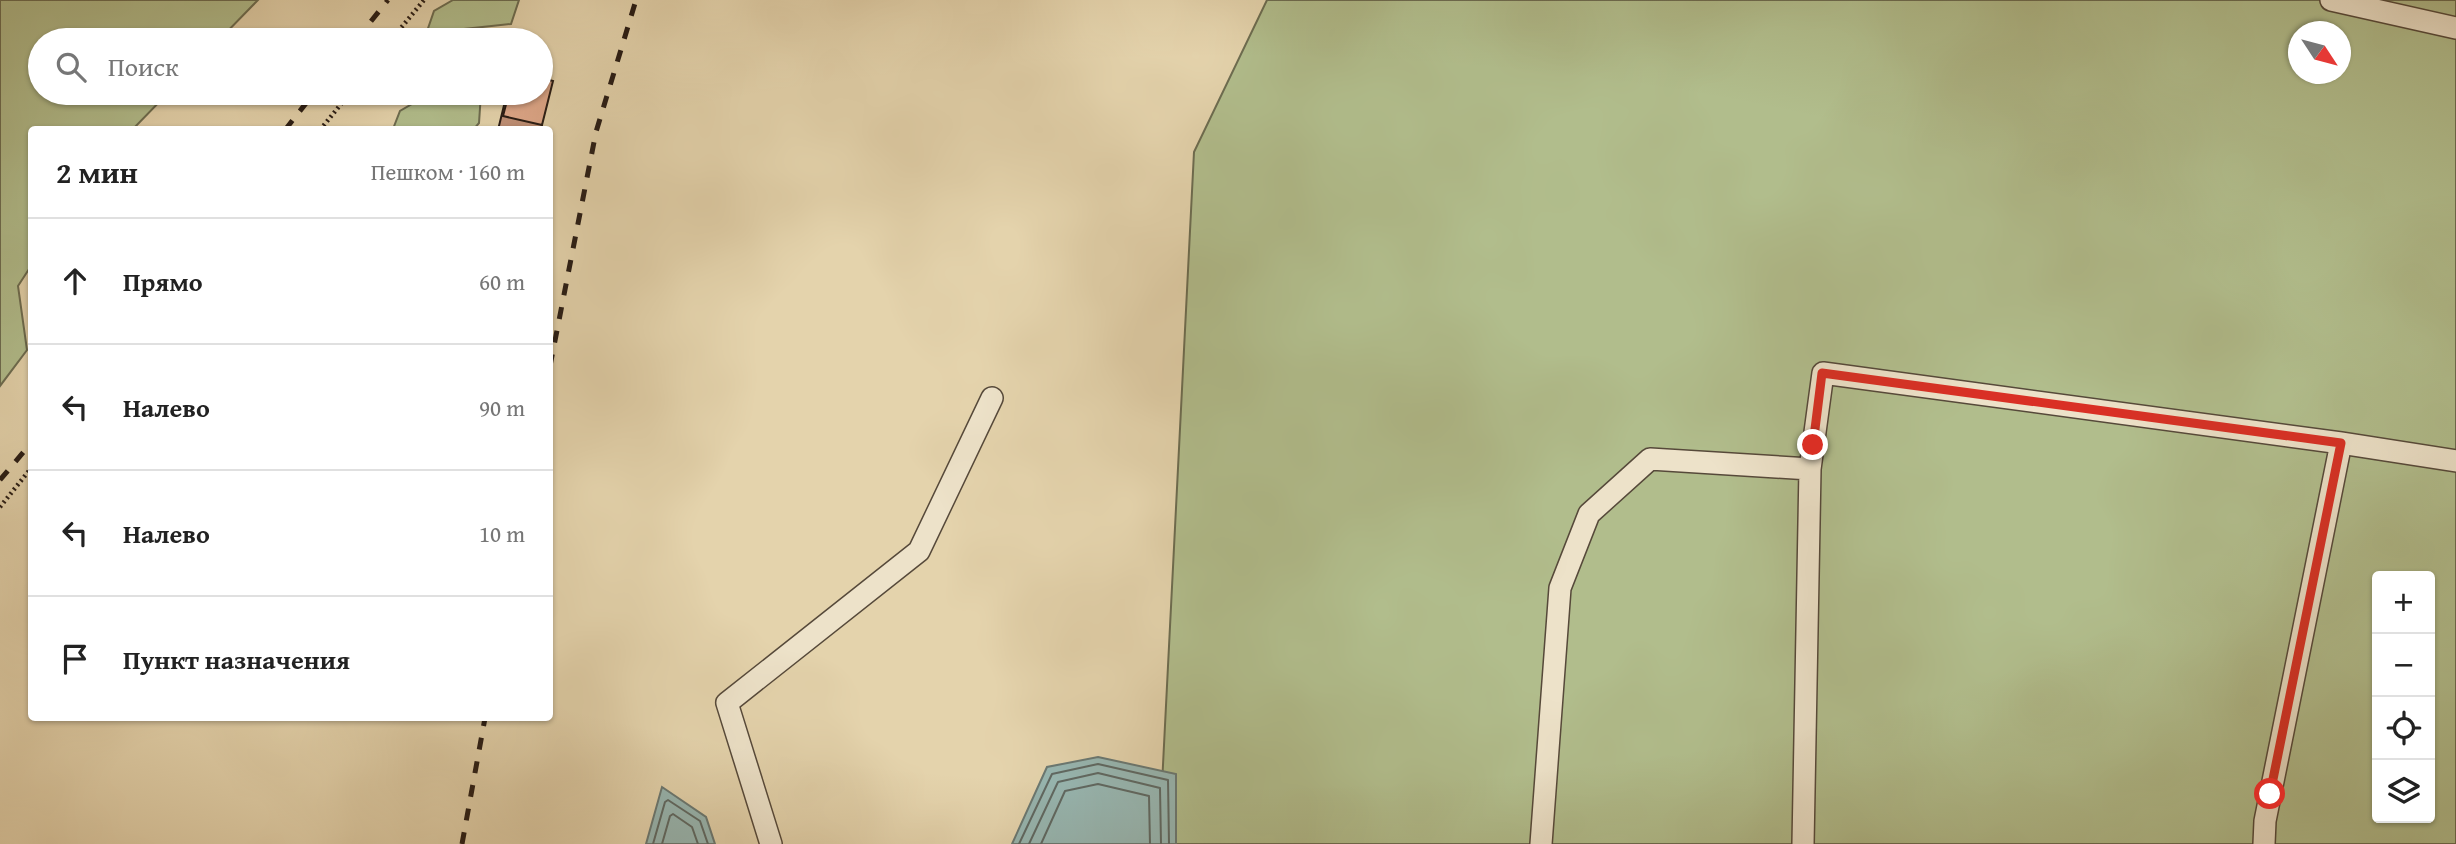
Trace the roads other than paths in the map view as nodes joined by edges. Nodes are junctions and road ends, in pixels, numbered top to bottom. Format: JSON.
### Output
{"nodes":[{"id":1,"x":2331,"y":0,"type":"edge"},
{"id":2,"x":2456,"y":28,"type":"edge"},
{"id":3,"x":992,"y":398,"type":"dead end"},
{"id":4,"x":2341,"y":443,"type":"junction"},
{"id":5,"x":2456,"y":461,"type":"edge"},
{"id":6,"x":1810,"y":469,"type":"junction"},
{"id":7,"x":771,"y":844,"type":"edge"},
{"id":8,"x":1541,"y":844,"type":"edge"},
{"id":9,"x":1802,"y":844,"type":"edge"},
{"id":10,"x":2264,"y":844,"type":"edge"}],
"edges":[{"from":1,"to":2,"type":"lane"},
{"from":3,"to":7,"type":"lane"},
{"from":4,"to":5,"type":"lane"},
{"from":4,"to":6,"type":"lane"},
{"from":4,"to":10,"type":"lane"},
{"from":6,"to":8,"type":"lane"},
{"from":6,"to":9,"type":"lane"}]}
